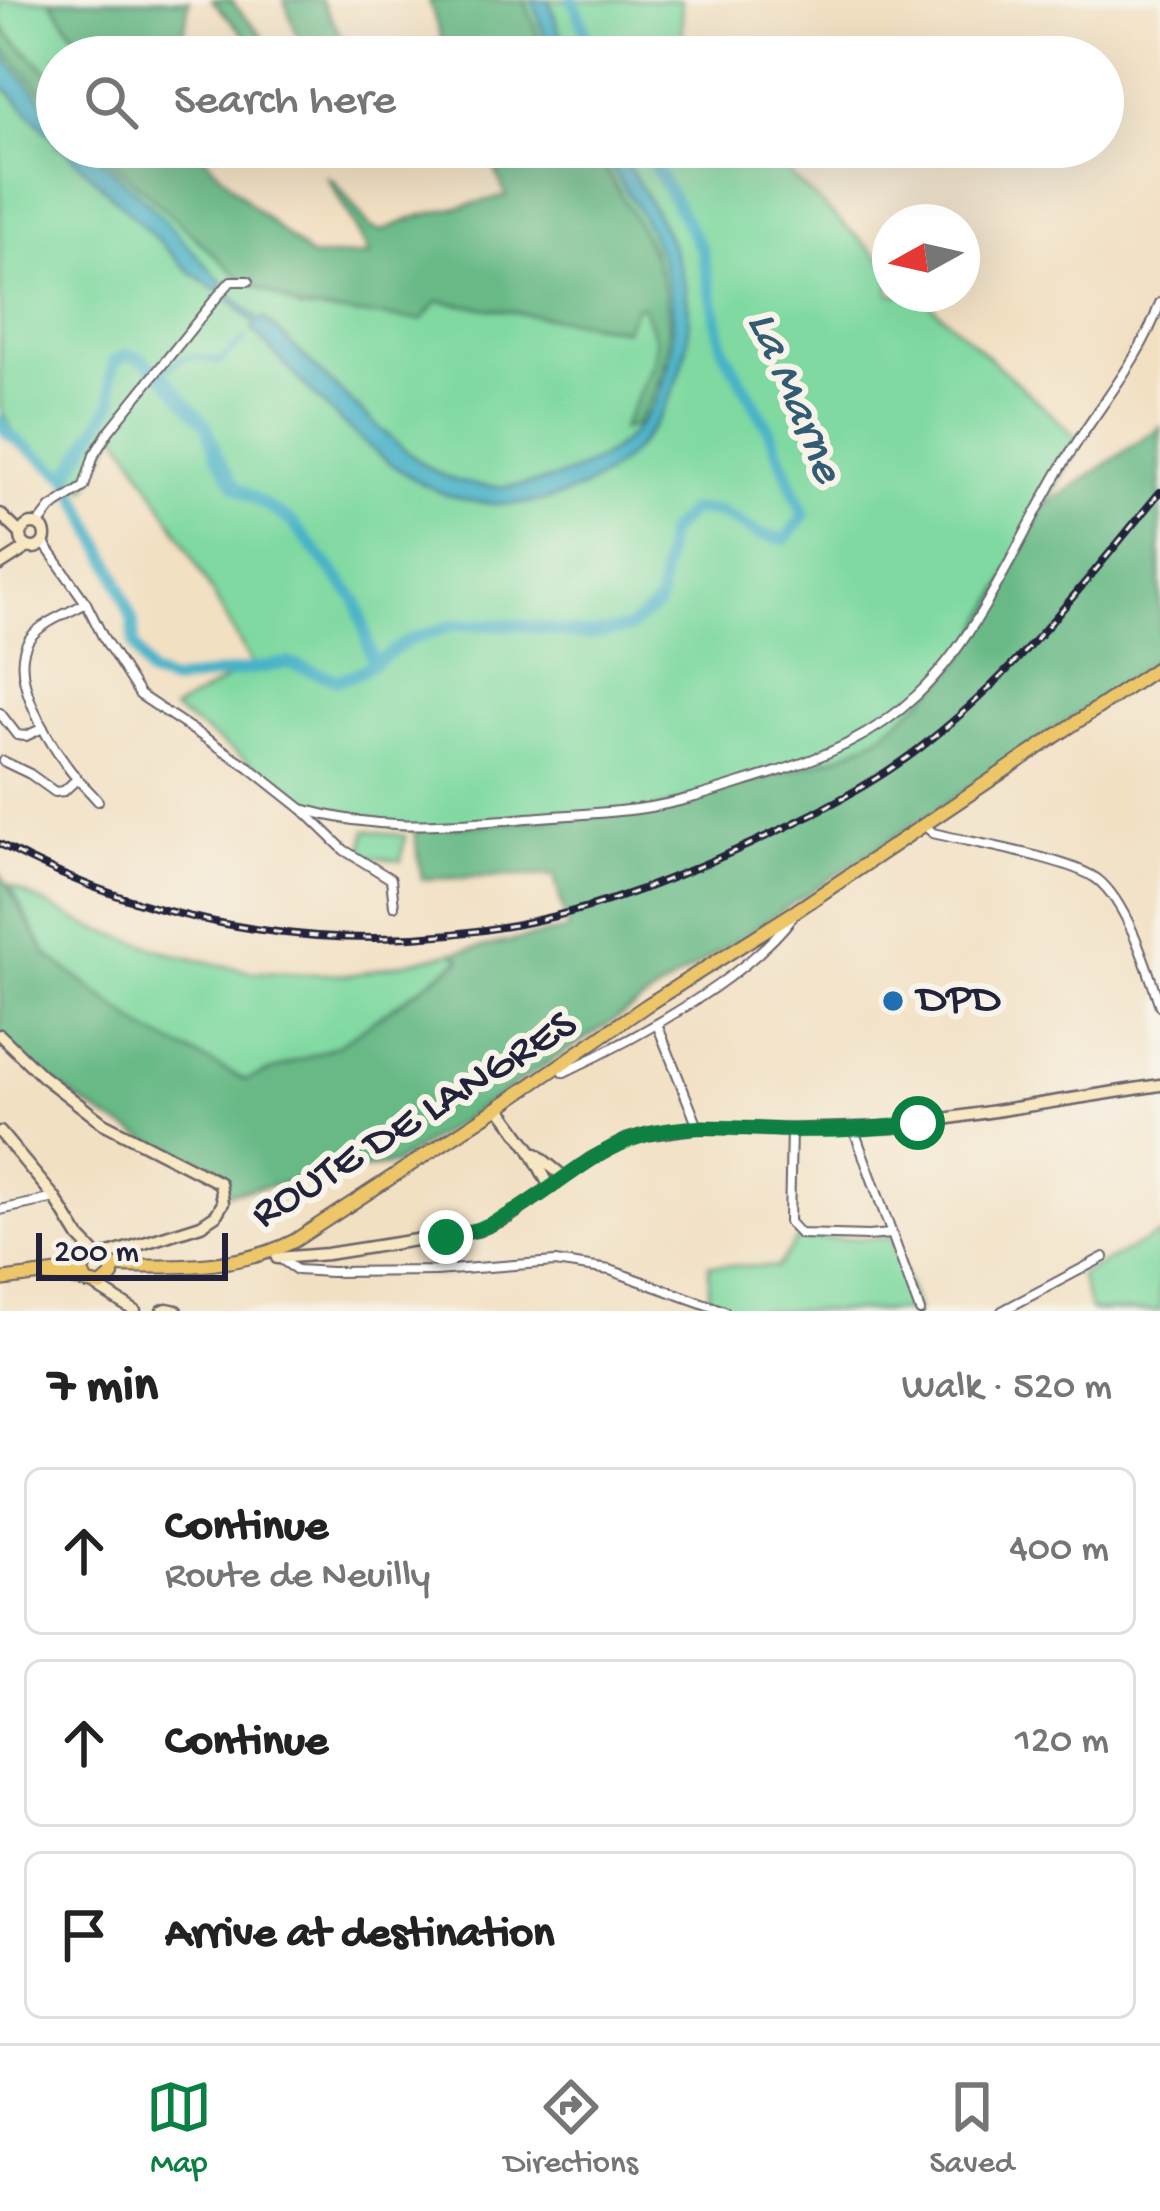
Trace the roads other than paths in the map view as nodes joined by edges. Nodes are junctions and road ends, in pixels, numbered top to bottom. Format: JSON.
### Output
{"nodes":[{"id":1,"x":248,"y":281,"type":"dead end"},
{"id":2,"x":1160,"y":303,"type":"edge"},
{"id":3,"x":0,"y":514,"type":"edge"},
{"id":4,"x":38,"y":525,"type":"junction"},
{"id":5,"x":21,"y":534,"type":"junction"},
{"id":6,"x":43,"y":542,"type":"junction"},
{"id":7,"x":28,"y":547,"type":"junction"},
{"id":8,"x":0,"y":565,"type":"edge"},
{"id":9,"x":86,"y":603,"type":"junction"},
{"id":10,"x":1160,"y":666,"type":"edge"},
{"id":11,"x":0,"y":712,"type":"edge"},
{"id":12,"x":43,"y":728,"type":"junction"},
{"id":13,"x":3,"y":761,"type":"edge"},
{"id":14,"x":77,"y":778,"type":"junction"},
{"id":15,"x":98,"y":801,"type":"dead end"},
{"id":16,"x":302,"y":809,"type":"junction"},
{"id":17,"x":924,"y":825,"type":"junction"},
{"id":18,"x":394,"y":906,"type":"dead end"},
{"id":19,"x":796,"y":911,"type":"junction"},
{"id":20,"x":730,"y":956,"type":"junction"},
{"id":21,"x":1160,"y":1006,"type":"edge"},
{"id":22,"x":657,"y":1024,"type":"junction"},
{"id":23,"x":0,"y":1035,"type":"edge"},
{"id":24,"x":564,"y":1072,"type":"junction"},
{"id":25,"x":1160,"y":1084,"type":"edge"},
{"id":26,"x":501,"y":1110,"type":"junction"},
{"id":27,"x":698,"y":1127,"type":"junction"},
{"id":28,"x":790,"y":1130,"type":"junction"},
{"id":29,"x":854,"y":1130,"type":"junction"},
{"id":30,"x":0,"y":1132,"type":"edge"},
{"id":31,"x":529,"y":1148,"type":"junction"},
{"id":32,"x":564,"y":1178,"type":"junction"},
{"id":33,"x":550,"y":1187,"type":"junction"},
{"id":34,"x":56,"y":1198,"type":"junction"},
{"id":35,"x":0,"y":1210,"type":"edge"},
{"id":36,"x":891,"y":1234,"type":"junction"},
{"id":37,"x":446,"y":1237,"type":"junction"},
{"id":38,"x":145,"y":1243,"type":"junction"},
{"id":39,"x":1104,"y":1257,"type":"dead end"},
{"id":40,"x":278,"y":1258,"type":"junction"},
{"id":41,"x":103,"y":1264,"type":"junction"},
{"id":42,"x":151,"y":1266,"type":"junction"},
{"id":43,"x":449,"y":1269,"type":"junction"},
{"id":44,"x":38,"y":1275,"type":"junction"},
{"id":45,"x":0,"y":1280,"type":"edge"},
{"id":46,"x":92,"y":1285,"type":"junction"},
{"id":47,"x":689,"y":1300,"type":"junction"},
{"id":48,"x":131,"y":1308,"type":"edge"},
{"id":49,"x":162,"y":1311,"type":"edge"},
{"id":50,"x":177,"y":1311,"type":"edge"},
{"id":51,"x":683,"y":1311,"type":"edge"},
{"id":52,"x":724,"y":1311,"type":"edge"},
{"id":53,"x":920,"y":1311,"type":"edge"},
{"id":54,"x":1002,"y":1311,"type":"edge"}],
"edges":[{"from":1,"to":4,"type":"street"},
{"from":2,"to":16,"type":"street"},
{"from":3,"to":5,"type":"street"},
{"from":4,"to":5,"type":"street"},
{"from":4,"to":6,"type":"street"},
{"from":5,"to":7,"type":"street"},
{"from":6,"to":7,"type":"street"},
{"from":6,"to":9,"type":"street"},
{"from":7,"to":8,"type":"street"},
{"from":9,"to":12,"type":"street"},
{"from":9,"to":16,"type":"street"},
{"from":10,"to":17,"type":"main road"},
{"from":11,"to":12,"type":"street"},
{"from":12,"to":14,"type":"street"},
{"from":13,"to":14,"type":"street"},
{"from":14,"to":15,"type":"street"},
{"from":16,"to":18,"type":"street"},
{"from":17,"to":19,"type":"main road"},
{"from":17,"to":21,"type":"street"},
{"from":19,"to":20,"type":"main road"},
{"from":19,"to":22,"type":"street"},
{"from":20,"to":24,"type":"main road","name":"ROUTE DE LANGRES"},
{"from":20,"to":26,"type":"main road"},
{"from":22,"to":24,"type":"street"},
{"from":22,"to":27,"type":"street"},
{"from":23,"to":38,"type":"street"},
{"from":24,"to":26,"type":"main road","name":"ROUTE DE LANGRES"},
{"from":25,"to":29,"type":"street"},
{"from":26,"to":31,"type":"street"},
{"from":26,"to":40,"type":"main road","name":"ROUTE DE LANGRES"},
{"from":26,"to":42,"type":"main road","name":"ROUTE DE LANGRES"},
{"from":27,"to":28,"type":"street"},
{"from":27,"to":32,"type":"street"},
{"from":28,"to":29,"type":"street"},
{"from":28,"to":36,"type":"street"},
{"from":29,"to":36,"type":"street"},
{"from":30,"to":34,"type":"street"},
{"from":31,"to":32,"type":"street"},
{"from":31,"to":33,"type":"street"},
{"from":32,"to":33,"type":"street"},
{"from":33,"to":37,"type":"street"},
{"from":34,"to":35,"type":"street"},
{"from":34,"to":41,"type":"street"},
{"from":36,"to":53,"type":"street"},
{"from":37,"to":40,"type":"street"},
{"from":37,"to":43,"type":"street"},
{"from":38,"to":41,"type":"street"},
{"from":38,"to":42,"type":"street"},
{"from":39,"to":54,"type":"street"},
{"from":40,"to":41,"type":"main road","name":"ROUTE DE LANGRES"},
{"from":40,"to":43,"type":"street"},
{"from":41,"to":42,"type":"main road","name":"ROUTE DE LANGRES"},
{"from":41,"to":44,"type":"main road"},
{"from":41,"to":46,"type":"main road"},
{"from":41,"to":46,"type":"main road"},
{"from":41,"to":48,"type":"street"},
{"from":43,"to":47,"type":"street"},
{"from":44,"to":45,"type":"main road"},
{"from":44,"to":46,"type":"main road"},
{"from":46,"to":48,"type":"street"},
{"from":47,"to":51,"type":"street"},
{"from":47,"to":52,"type":"street"},
{"from":49,"to":50,"type":"street"}]}
